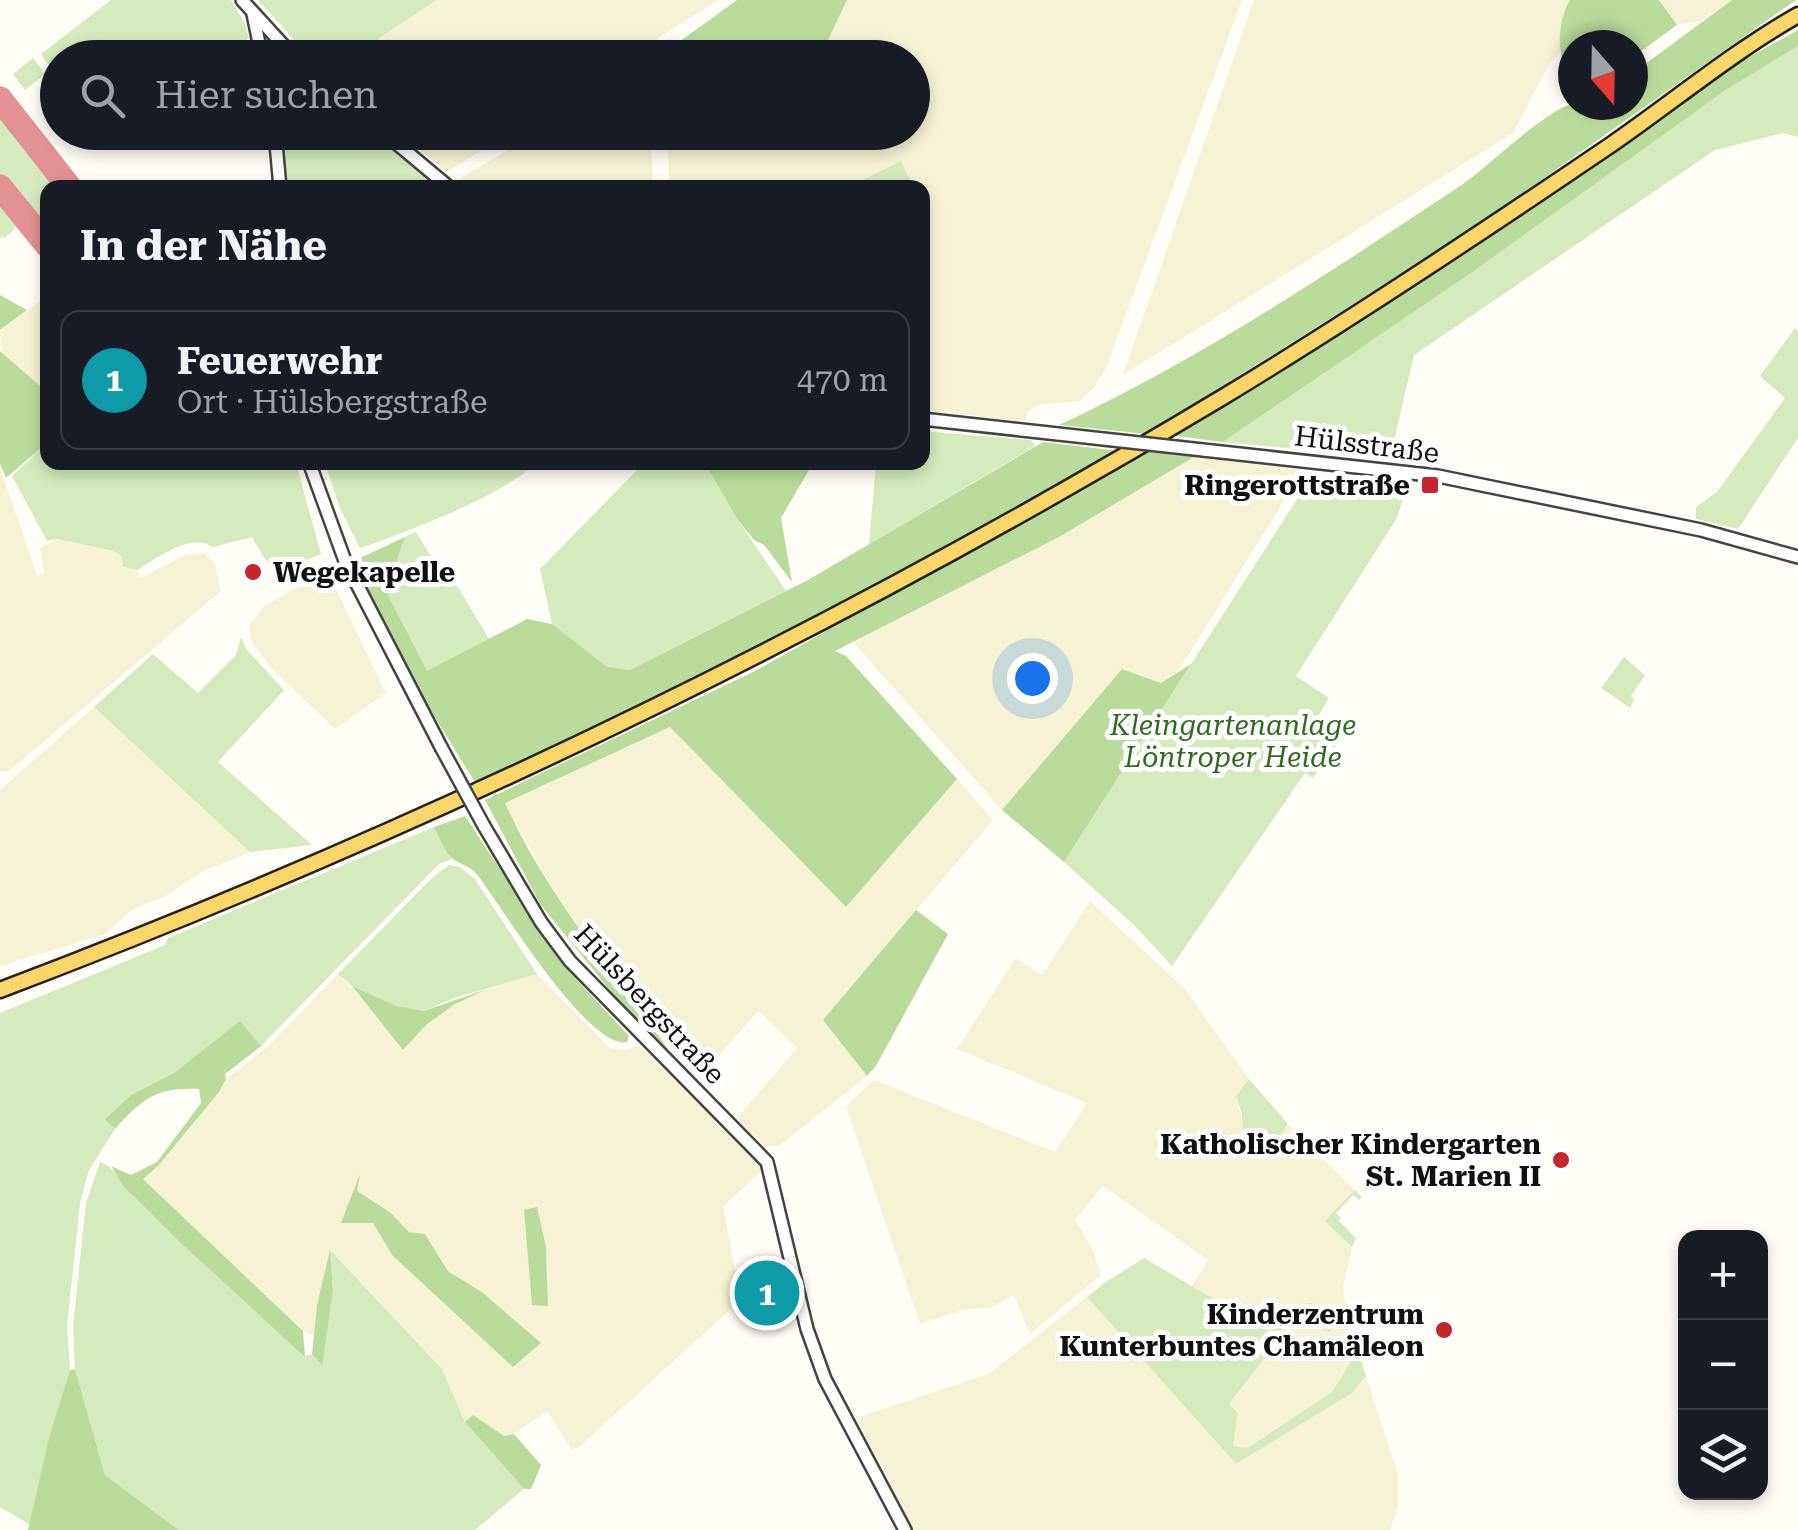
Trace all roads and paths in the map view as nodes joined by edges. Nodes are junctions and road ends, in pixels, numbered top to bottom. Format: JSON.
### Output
{"nodes":[{"id":1,"x":242,"y":0,"type":"edge"},
{"id":2,"x":253,"y":14,"type":"junction"},
{"id":3,"x":1798,"y":14,"type":"edge"},
{"id":4,"x":1798,"y":22,"type":"edge"},
{"id":5,"x":258,"y":40,"type":"edge"},
{"id":6,"x":277,"y":40,"type":"edge"},
{"id":7,"x":1757,"y":42,"type":"junction"},
{"id":8,"x":277,"y":150,"type":"edge"},
{"id":9,"x":405,"y":150,"type":"edge"},
{"id":10,"x":279,"y":180,"type":"edge"},
{"id":11,"x":441,"y":180,"type":"edge"},
{"id":12,"x":930,"y":420,"type":"edge"},
{"id":13,"x":313,"y":470,"type":"edge"},
{"id":14,"x":1798,"y":557,"type":"edge"},
{"id":15,"x":0,"y":990,"type":"edge"},
{"id":16,"x":905,"y":1530,"type":"edge"}],
"edges":[{"from":1,"to":2,"type":"street"},
{"from":2,"to":5,"type":"street"},
{"from":2,"to":6,"type":"street"},
{"from":3,"to":7,"type":"main road"},
{"from":4,"to":7,"type":"main road"},
{"from":7,"to":15,"type":"main road"},
{"from":8,"to":10,"type":"street"},
{"from":9,"to":11,"type":"street"},
{"from":12,"to":14,"type":"street","name":"Hülsstraße","bridge":true},
{"from":13,"to":16,"type":"street","name":"Hülsbergstraße","bridge":true}]}
